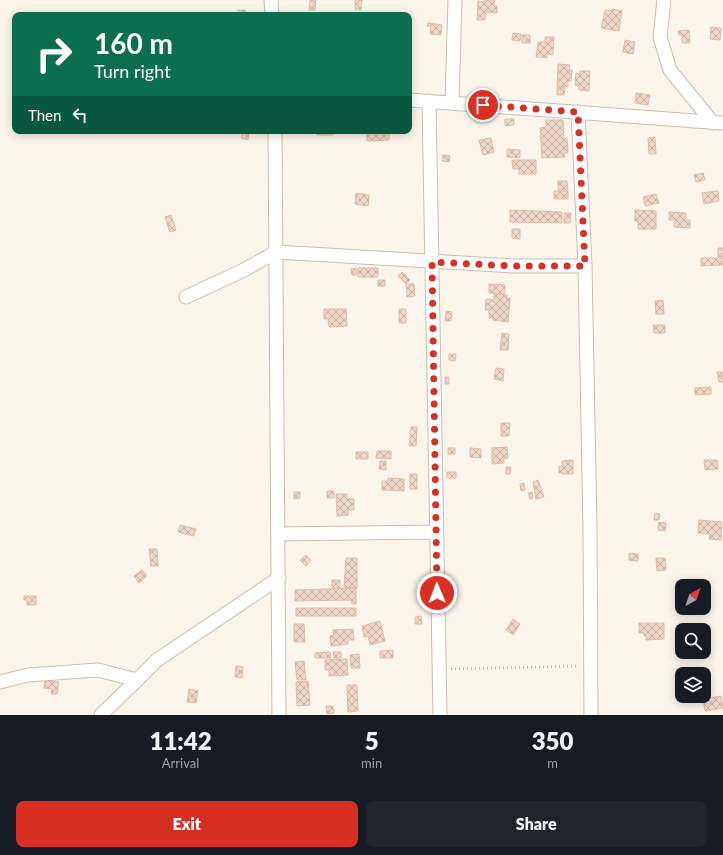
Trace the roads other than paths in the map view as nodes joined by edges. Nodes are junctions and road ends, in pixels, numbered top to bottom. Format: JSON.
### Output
{"nodes":[{"id":1,"x":271,"y":0,"type":"edge"},
{"id":2,"x":455,"y":0,"type":"edge"},
{"id":3,"x":664,"y":0,"type":"edge"},
{"id":4,"x":272,"y":12,"type":"edge"},
{"id":5,"x":412,"y":100,"type":"edge"},
{"id":6,"x":429,"y":101,"type":"junction"},
{"id":7,"x":452,"y":103,"type":"junction"},
{"id":8,"x":578,"y":112,"type":"junction"},
{"id":9,"x":718,"y":123,"type":"edge"},
{"id":10,"x":276,"y":134,"type":"edge"},
{"id":11,"x":276,"y":252,"type":"junction"},
{"id":12,"x":432,"y":262,"type":"junction"},
{"id":13,"x":585,"y":266,"type":"junction"},
{"id":14,"x":186,"y":297,"type":"dead end"},
{"id":15,"x":436,"y":532,"type":"junction"},
{"id":16,"x":278,"y":534,"type":"junction"},
{"id":17,"x":279,"y":578,"type":"junction"},
{"id":18,"x":137,"y":680,"type":"junction"},
{"id":19,"x":0,"y":682,"type":"edge"},
{"id":20,"x":101,"y":715,"type":"edge"},
{"id":21,"x":279,"y":715,"type":"edge"},
{"id":22,"x":440,"y":715,"type":"edge"},
{"id":23,"x":591,"y":715,"type":"edge"}],
"edges":[{"from":1,"to":4,"type":"street"},
{"from":2,"to":7,"type":"street"},
{"from":3,"to":9,"type":"street"},
{"from":5,"to":6,"type":"street"},
{"from":6,"to":7,"type":"street"},
{"from":6,"to":12,"type":"street"},
{"from":7,"to":8,"type":"street"},
{"from":8,"to":9,"type":"street"},
{"from":8,"to":13,"type":"street"},
{"from":10,"to":11,"type":"street"},
{"from":11,"to":12,"type":"street"},
{"from":11,"to":14,"type":"street"},
{"from":11,"to":16,"type":"street"},
{"from":12,"to":13,"type":"street"},
{"from":12,"to":15,"type":"street"},
{"from":13,"to":23,"type":"street"},
{"from":15,"to":16,"type":"street"},
{"from":15,"to":22,"type":"street"},
{"from":16,"to":17,"type":"street"},
{"from":17,"to":18,"type":"street"},
{"from":17,"to":21,"type":"street"},
{"from":18,"to":19,"type":"street"},
{"from":18,"to":20,"type":"street"}]}
